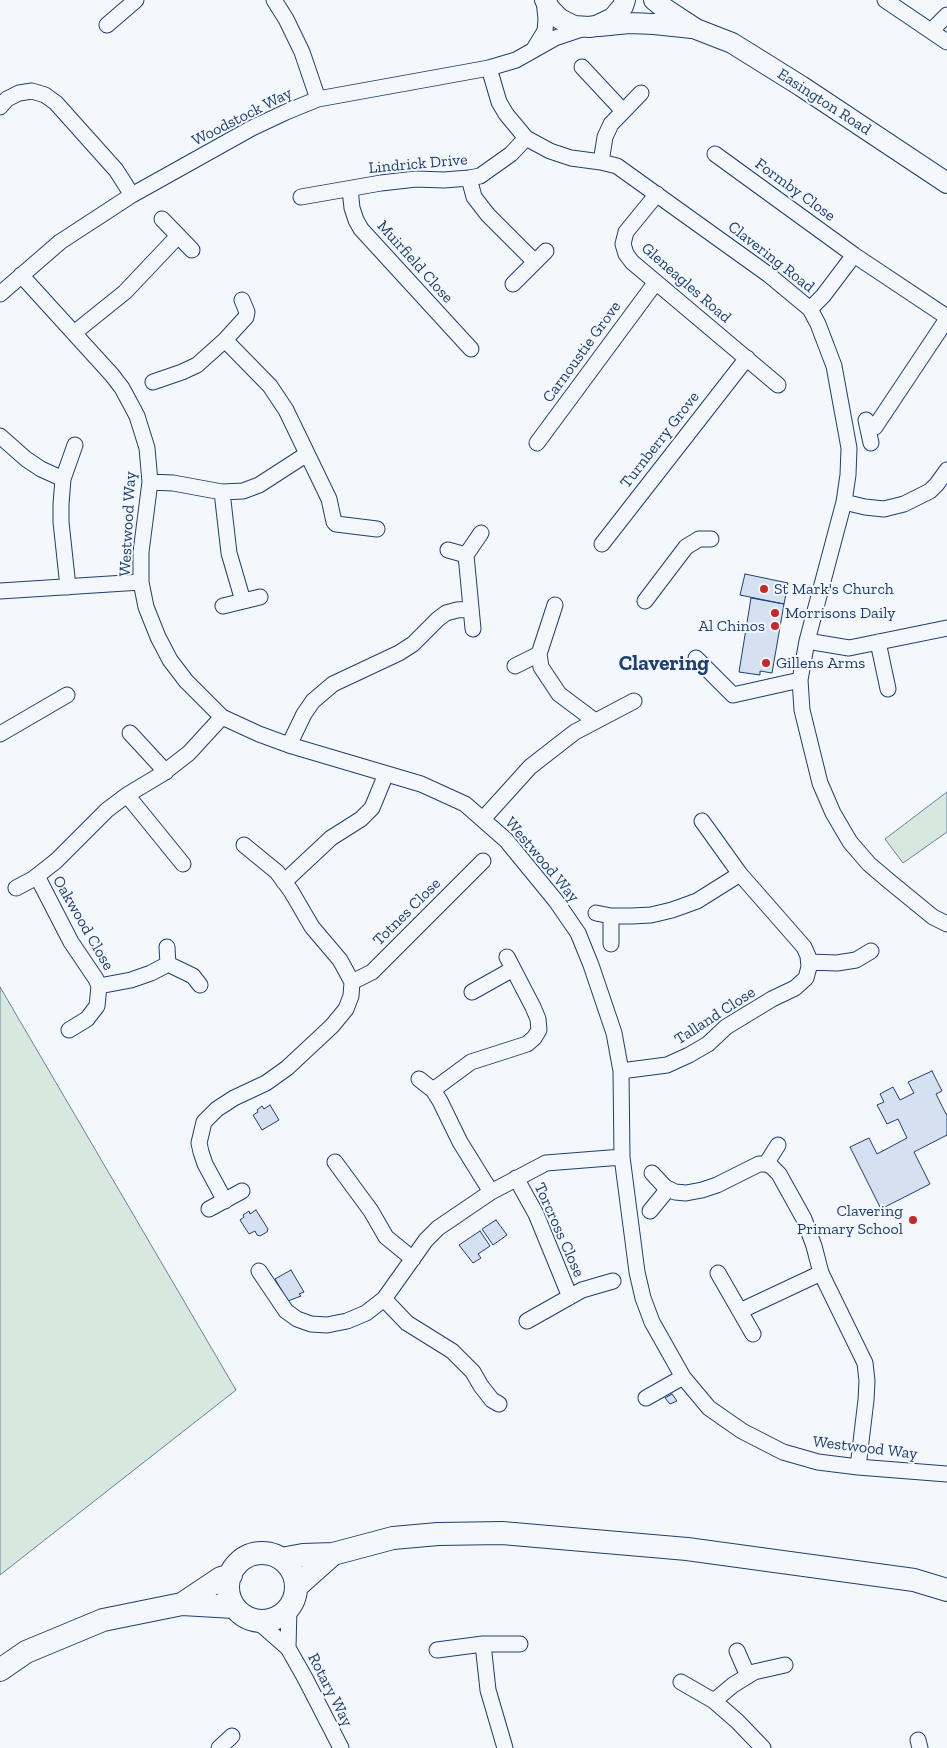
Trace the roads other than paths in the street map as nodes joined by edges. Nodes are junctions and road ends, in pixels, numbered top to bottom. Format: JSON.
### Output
{"nodes":[{"id":1,"x":136,"y":0,"type":"edge"},
{"id":2,"x":274,"y":0,"type":"edge"},
{"id":3,"x":544,"y":0,"type":"edge"},
{"id":4,"x":625,"y":0,"type":"edge"},
{"id":5,"x":654,"y":0,"type":"edge"},
{"id":6,"x":886,"y":0,"type":"edge"},
{"id":7,"x":947,"y":15,"type":"edge"},
{"id":8,"x":107,"y":25,"type":"dead end"},
{"id":9,"x":592,"y":26,"type":"junction"},
{"id":10,"x":696,"y":29,"type":"junction"},
{"id":11,"x":931,"y":31,"type":"junction"},
{"id":12,"x":947,"y":42,"type":"edge"},
{"id":13,"x":534,"y":50,"type":"junction"},
{"id":14,"x":582,"y":67,"type":"dead end"},
{"id":15,"x":489,"y":68,"type":"junction"},
{"id":16,"x":641,"y":93,"type":"dead end"},
{"id":17,"x":318,"y":100,"type":"junction"},
{"id":18,"x":0,"y":107,"type":"edge"},
{"id":19,"x":623,"y":111,"type":"junction"},
{"id":20,"x":526,"y":138,"type":"junction"},
{"id":21,"x":715,"y":154,"type":"dead end"},
{"id":22,"x":601,"y":162,"type":"junction"},
{"id":23,"x":469,"y":178,"type":"junction"},
{"id":24,"x":947,"y":184,"type":"edge"},
{"id":25,"x":350,"y":189,"type":"junction"},
{"id":26,"x":656,"y":194,"type":"junction"},
{"id":27,"x":132,"y":195,"type":"junction"},
{"id":28,"x":300,"y":197,"type":"dead end"},
{"id":29,"x":162,"y":219,"type":"dead end"},
{"id":30,"x":178,"y":236,"type":"junction"},
{"id":31,"x":192,"y":250,"type":"dead end"},
{"id":32,"x":854,"y":255,"type":"junction"},
{"id":33,"x":21,"y":275,"type":"junction"},
{"id":34,"x":656,"y":282,"type":"junction"},
{"id":35,"x":513,"y":284,"type":"dead end"},
{"id":36,"x":0,"y":294,"type":"edge"},
{"id":37,"x":242,"y":300,"type":"dead end"},
{"id":38,"x":810,"y":309,"type":"junction"},
{"id":39,"x":947,"y":318,"type":"edge"},
{"id":40,"x":74,"y":333,"type":"junction"},
{"id":41,"x":225,"y":340,"type":"junction"},
{"id":42,"x":471,"y":349,"type":"dead end"},
{"id":43,"x":746,"y":358,"type":"junction"},
{"id":44,"x":153,"y":382,"type":"dead end"},
{"id":45,"x":778,"y":385,"type":"dead end"},
{"id":46,"x":868,"y":431,"type":"dead end"},
{"id":47,"x":0,"y":436,"type":"edge"},
{"id":48,"x":536,"y":443,"type":"dead end"},
{"id":49,"x":75,"y":445,"type":"dead end"},
{"id":50,"x":307,"y":454,"type":"junction"},
{"id":51,"x":947,"y":470,"type":"edge"},
{"id":52,"x":64,"y":479,"type":"junction"},
{"id":53,"x":150,"y":482,"type":"junction"},
{"id":54,"x":222,"y":492,"type":"junction"},
{"id":55,"x":844,"y":502,"type":"junction"},
{"id":56,"x":377,"y":529,"type":"dead end"},
{"id":57,"x":482,"y":533,"type":"dead end"},
{"id":58,"x":711,"y":539,"type":"dead end"},
{"id":59,"x":602,"y":544,"type":"dead end"},
{"id":60,"x":448,"y":550,"type":"dead end"},
{"id":61,"x":466,"y":555,"type":"junction"},
{"id":62,"x":142,"y":582,"type":"junction"},
{"id":63,"x":68,"y":587,"type":"junction"},
{"id":64,"x":0,"y":591,"type":"edge"},
{"id":65,"x":260,"y":597,"type":"dead end"},
{"id":66,"x":243,"y":601,"type":"junction"},
{"id":67,"x":645,"y":601,"type":"dead end"},
{"id":68,"x":556,"y":604,"type":"dead end"},
{"id":69,"x":223,"y":606,"type":"dead end"},
{"id":70,"x":471,"y":608,"type":"junction"},
{"id":71,"x":947,"y":628,"type":"edge"},
{"id":72,"x":473,"y":629,"type":"dead end"},
{"id":73,"x":807,"y":641,"type":"junction"},
{"id":74,"x":878,"y":642,"type":"junction"},
{"id":75,"x":539,"y":654,"type":"junction"},
{"id":76,"x":696,"y":658,"type":"dead end"},
{"id":77,"x":515,"y":666,"type":"dead end"},
{"id":78,"x":800,"y":680,"type":"junction"},
{"id":79,"x":888,"y":689,"type":"dead end"},
{"id":80,"x":67,"y":695,"type":"dead end"},
{"id":81,"x":634,"y":701,"type":"dead end"},
{"id":82,"x":222,"y":717,"type":"junction"},
{"id":83,"x":595,"y":721,"type":"junction"},
{"id":84,"x":0,"y":734,"type":"edge"},
{"id":85,"x":130,"y":734,"type":"dead end"},
{"id":86,"x":289,"y":745,"type":"junction"},
{"id":87,"x":166,"y":772,"type":"junction"},
{"id":88,"x":386,"y":774,"type":"junction"},
{"id":89,"x":127,"y":795,"type":"junction"},
{"id":90,"x":483,"y":819,"type":"junction"},
{"id":91,"x":702,"y":821,"type":"dead end"},
{"id":92,"x":244,"y":846,"type":"dead end"},
{"id":93,"x":483,"y":861,"type":"dead end"},
{"id":94,"x":184,"y":864,"type":"dead end"},
{"id":95,"x":740,"y":874,"type":"junction"},
{"id":96,"x":37,"y":876,"type":"junction"},
{"id":97,"x":284,"y":882,"type":"junction"},
{"id":98,"x":16,"y":888,"type":"dead end"},
{"id":99,"x":596,"y":913,"type":"dead end"},
{"id":100,"x":611,"y":916,"type":"junction"},
{"id":101,"x":947,"y":924,"type":"edge"},
{"id":102,"x":611,"y":944,"type":"dead end"},
{"id":103,"x":167,"y":947,"type":"dead end"},
{"id":104,"x":872,"y":951,"type":"dead end"},
{"id":105,"x":809,"y":962,"type":"junction"},
{"id":106,"x":168,"y":964,"type":"junction"},
{"id":107,"x":352,"y":982,"type":"junction"},
{"id":108,"x":200,"y":985,"type":"dead end"},
{"id":109,"x":99,"y":986,"type":"junction"},
{"id":110,"x":472,"y":992,"type":"dead end"},
{"id":111,"x":69,"y":1030,"type":"dead end"},
{"id":112,"x":621,"y":1071,"type":"junction"},
{"id":113,"x":419,"y":1079,"type":"dead end"},
{"id":114,"x":433,"y":1090,"type":"junction"},
{"id":115,"x":778,"y":1145,"type":"dead end"},
{"id":116,"x":622,"y":1157,"type":"junction"},
{"id":117,"x":335,"y":1162,"type":"dead end"},
{"id":118,"x":766,"y":1164,"type":"junction"},
{"id":119,"x":652,"y":1173,"type":"dead end"},
{"id":120,"x":516,"y":1178,"type":"junction"},
{"id":121,"x":668,"y":1189,"type":"junction"},
{"id":122,"x":242,"y":1191,"type":"dead end"},
{"id":123,"x":490,"y":1192,"type":"junction"},
{"id":124,"x":225,"y":1201,"type":"junction"},
{"id":125,"x":209,"y":1209,"type":"dead end"},
{"id":126,"x":650,"y":1211,"type":"dead end"},
{"id":127,"x":413,"y":1259,"type":"junction"},
{"id":128,"x":259,"y":1271,"type":"dead end"},
{"id":129,"x":718,"y":1272,"type":"dead end"},
{"id":130,"x":821,"y":1273,"type":"junction"},
{"id":131,"x":613,"y":1281,"type":"dead end"},
{"id":132,"x":570,"y":1297,"type":"junction"},
{"id":133,"x":384,"y":1299,"type":"junction"},
{"id":134,"x":740,"y":1311,"type":"junction"},
{"id":135,"x":527,"y":1321,"type":"dead end"},
{"id":136,"x":754,"y":1334,"type":"dead end"},
{"id":137,"x":683,"y":1377,"type":"junction"},
{"id":138,"x":646,"y":1398,"type":"dead end"},
{"id":139,"x":499,"y":1404,"type":"dead end"},
{"id":140,"x":858,"y":1467,"type":"junction"},
{"id":141,"x":947,"y":1474,"type":"edge"},
{"id":142,"x":333,"y":1554,"type":"junction"},
{"id":143,"x":282,"y":1559,"type":"junction"},
{"id":144,"x":231,"y":1574,"type":"junction"},
{"id":145,"x":947,"y":1576,"type":"edge"},
{"id":146,"x":914,"y":1580,"type":"junction"},
{"id":147,"x":947,"y":1590,"type":"edge"},
{"id":148,"x":293,"y":1597,"type":"junction"},
{"id":149,"x":182,"y":1604,"type":"junction"},
{"id":150,"x":234,"y":1607,"type":"junction"},
{"id":151,"x":256,"y":1620,"type":"junction"},
{"id":152,"x":483,"y":1644,"type":"junction"},
{"id":153,"x":520,"y":1644,"type":"dead end"},
{"id":154,"x":288,"y":1648,"type":"junction"},
{"id":155,"x":436,"y":1650,"type":"dead end"},
{"id":156,"x":737,"y":1651,"type":"dead end"},
{"id":157,"x":785,"y":1665,"type":"dead end"},
{"id":158,"x":0,"y":1670,"type":"edge"},
{"id":159,"x":748,"y":1676,"type":"junction"},
{"id":160,"x":681,"y":1682,"type":"dead end"},
{"id":161,"x":714,"y":1701,"type":"junction"},
{"id":162,"x":232,"y":1736,"type":"dead end"},
{"id":163,"x":219,"y":1748,"type":"edge"},
{"id":164,"x":341,"y":1748,"type":"edge"},
{"id":165,"x":506,"y":1748,"type":"edge"},
{"id":166,"x":763,"y":1748,"type":"edge"}],
"edges":[{"from":1,"to":8,"type":"street"},
{"from":2,"to":17,"type":"street"},
{"from":3,"to":9,"type":"main road","name":"Easington Road"},
{"from":3,"to":13,"type":"street"},
{"from":4,"to":9,"type":"main road"},
{"from":5,"to":10,"type":"main road","name":"Easington Road"},
{"from":6,"to":11,"type":"street"},
{"from":7,"to":11,"type":"street"},
{"from":9,"to":10,"type":"main road","name":"Easington Road"},
{"from":9,"to":13,"type":"street","name":"Woodstock Way"},
{"from":10,"to":24,"type":"main road","name":"Easington Road"},
{"from":11,"to":12,"type":"street"},
{"from":13,"to":15,"type":"street","name":"Woodstock Way"},
{"from":14,"to":19,"type":"street"},
{"from":15,"to":17,"type":"street","name":"Woodstock Way"},
{"from":15,"to":20,"type":"street","name":"Clavering Road"},
{"from":16,"to":19,"type":"street"},
{"from":17,"to":27,"type":"street","name":"Woodstock Way"},
{"from":18,"to":27,"type":"street"},
{"from":19,"to":22,"type":"street"},
{"from":20,"to":22,"type":"street","name":"Clavering Road"},
{"from":20,"to":23,"type":"street","name":"Lindrick Drive"},
{"from":21,"to":32,"type":"street","name":"Formby Close"},
{"from":22,"to":26,"type":"street","name":"Clavering Road"},
{"from":23,"to":25,"type":"street","name":"Lindrick Drive"},
{"from":23,"to":35,"type":"street"},
{"from":25,"to":28,"type":"street","name":"Lindrick Drive"},
{"from":25,"to":42,"type":"street","name":"Muirfield Close"},
{"from":26,"to":34,"type":"street","name":"Gleneagles Road"},
{"from":26,"to":38,"type":"street","name":"Clavering Road"},
{"from":27,"to":33,"type":"street","name":"Woodstock Way"},
{"from":29,"to":30,"type":"street"},
{"from":30,"to":31,"type":"street"},
{"from":30,"to":40,"type":"street"},
{"from":32,"to":38,"type":"street"},
{"from":32,"to":39,"type":"street","name":"Formby Close"},
{"from":33,"to":36,"type":"street","name":"Woodstock Way"},
{"from":33,"to":40,"type":"street","name":"Westwood Way"},
{"from":34,"to":43,"type":"street","name":"Gleneagles Road"},
{"from":34,"to":48,"type":"street","name":"Carnoustie Grove"},
{"from":37,"to":41,"type":"street"},
{"from":38,"to":55,"type":"street","name":"Clavering Road"},
{"from":39,"to":46,"type":"street","name":"Formby Close"},
{"from":40,"to":53,"type":"street","name":"Westwood Way"},
{"from":41,"to":44,"type":"street"},
{"from":41,"to":50,"type":"street"},
{"from":43,"to":45,"type":"street","name":"Gleneagles Road"},
{"from":43,"to":59,"type":"street","name":"Turnberry Grove"},
{"from":47,"to":52,"type":"street"},
{"from":49,"to":52,"type":"street"},
{"from":50,"to":54,"type":"street"},
{"from":50,"to":56,"type":"street"},
{"from":51,"to":55,"type":"street"},
{"from":52,"to":63,"type":"street"},
{"from":53,"to":54,"type":"street"},
{"from":53,"to":62,"type":"street","name":"Westwood Way"},
{"from":54,"to":66,"type":"street"},
{"from":55,"to":73,"type":"street","name":"Clavering Road"},
{"from":57,"to":61,"type":"street"},
{"from":58,"to":67,"type":"street"},
{"from":60,"to":61,"type":"street"},
{"from":61,"to":70,"type":"street"},
{"from":62,"to":63,"type":"street"},
{"from":62,"to":82,"type":"street","name":"Westwood Way"},
{"from":63,"to":64,"type":"street"},
{"from":65,"to":66,"type":"street"},
{"from":66,"to":69,"type":"street"},
{"from":68,"to":75,"type":"street"},
{"from":70,"to":72,"type":"street"},
{"from":70,"to":86,"type":"street"},
{"from":71,"to":74,"type":"street"},
{"from":73,"to":74,"type":"street"},
{"from":73,"to":78,"type":"street","name":"Clavering Road"},
{"from":74,"to":79,"type":"street"},
{"from":75,"to":77,"type":"street"},
{"from":75,"to":83,"type":"street"},
{"from":76,"to":78,"type":"street"},
{"from":78,"to":101,"type":"street","name":"Clavering Road"},
{"from":80,"to":84,"type":"street"},
{"from":81,"to":83,"type":"street"},
{"from":82,"to":86,"type":"street","name":"Westwood Way"},
{"from":82,"to":87,"type":"street","name":"Oakwood Close"},
{"from":83,"to":90,"type":"street"},
{"from":85,"to":87,"type":"street"},
{"from":86,"to":88,"type":"street","name":"Westwood Way"},
{"from":87,"to":89,"type":"street","name":"Oakwood Close"},
{"from":88,"to":90,"type":"street","name":"Westwood Way"},
{"from":88,"to":97,"type":"street"},
{"from":89,"to":94,"type":"street"},
{"from":89,"to":96,"type":"street","name":"Oakwood Close"},
{"from":90,"to":112,"type":"street","name":"Westwood Way"},
{"from":91,"to":95,"type":"street"},
{"from":92,"to":97,"type":"street"},
{"from":93,"to":107,"type":"street","name":"Totnes Close"},
{"from":95,"to":100,"type":"street"},
{"from":95,"to":105,"type":"street"},
{"from":96,"to":98,"type":"street","name":"Oakwood Close"},
{"from":96,"to":109,"type":"street","name":"Oakwood Close"},
{"from":97,"to":107,"type":"street"},
{"from":99,"to":100,"type":"street"},
{"from":100,"to":102,"type":"street"},
{"from":103,"to":106,"type":"street"},
{"from":104,"to":105,"type":"street"},
{"from":105,"to":112,"type":"street","name":"Talland Close"},
{"from":106,"to":108,"type":"street"},
{"from":106,"to":109,"type":"street","name":"Oakwood Close"},
{"from":107,"to":124,"type":"street"},
{"from":109,"to":111,"type":"street","name":"Oakwood Close"},
{"from":110,"to":114,"type":"street"},
{"from":112,"to":116,"type":"street","name":"Westwood Way"},
{"from":113,"to":114,"type":"street"},
{"from":114,"to":123,"type":"street"},
{"from":115,"to":118,"type":"street"},
{"from":116,"to":120,"type":"street","name":"Torcross Close"},
{"from":116,"to":137,"type":"street","name":"Westwood Way"},
{"from":117,"to":127,"type":"street"},
{"from":118,"to":121,"type":"street"},
{"from":118,"to":130,"type":"street"},
{"from":119,"to":121,"type":"street"},
{"from":120,"to":123,"type":"street","name":"Torcross Close"},
{"from":120,"to":132,"type":"street","name":"Torcross Close"},
{"from":121,"to":126,"type":"street"},
{"from":122,"to":124,"type":"street"},
{"from":123,"to":127,"type":"street","name":"Torcross Close"},
{"from":124,"to":125,"type":"street"},
{"from":127,"to":133,"type":"street","name":"Torcross Close"},
{"from":128,"to":133,"type":"street","name":"Torcross Close"},
{"from":129,"to":134,"type":"street"},
{"from":130,"to":134,"type":"street"},
{"from":130,"to":140,"type":"street"},
{"from":131,"to":132,"type":"street","name":"Torcross Close"},
{"from":132,"to":135,"type":"street","name":"Torcross Close"},
{"from":133,"to":139,"type":"street"},
{"from":134,"to":136,"type":"street"},
{"from":137,"to":138,"type":"street"},
{"from":137,"to":140,"type":"street","name":"Westwood Way"},
{"from":140,"to":141,"type":"street","name":"Westwood Way"},
{"from":142,"to":143,"type":"highway"},
{"from":142,"to":146,"type":"highway"},
{"from":142,"to":148,"type":"highway"},
{"from":143,"to":144,"type":"highway"},
{"from":143,"to":148,"type":"highway"},
{"from":144,"to":149,"type":"highway"},
{"from":144,"to":150,"type":"highway"},
{"from":145,"to":146,"type":"highway"},
{"from":146,"to":147,"type":"highway"},
{"from":148,"to":151,"type":"highway"},
{"from":148,"to":154,"type":"street","name":"Rotary Way"},
{"from":149,"to":150,"type":"highway"},
{"from":149,"to":158,"type":"highway"},
{"from":150,"to":151,"type":"highway"},
{"from":151,"to":154,"type":"street","name":"Rotary Way"},
{"from":152,"to":153,"type":"street"},
{"from":152,"to":155,"type":"street"},
{"from":152,"to":165,"type":"street"},
{"from":154,"to":164,"type":"street","name":"Rotary Way"},
{"from":156,"to":159,"type":"street"},
{"from":157,"to":159,"type":"street"},
{"from":159,"to":161,"type":"street"},
{"from":160,"to":161,"type":"street"},
{"from":161,"to":166,"type":"street"},
{"from":162,"to":163,"type":"street"}]}
